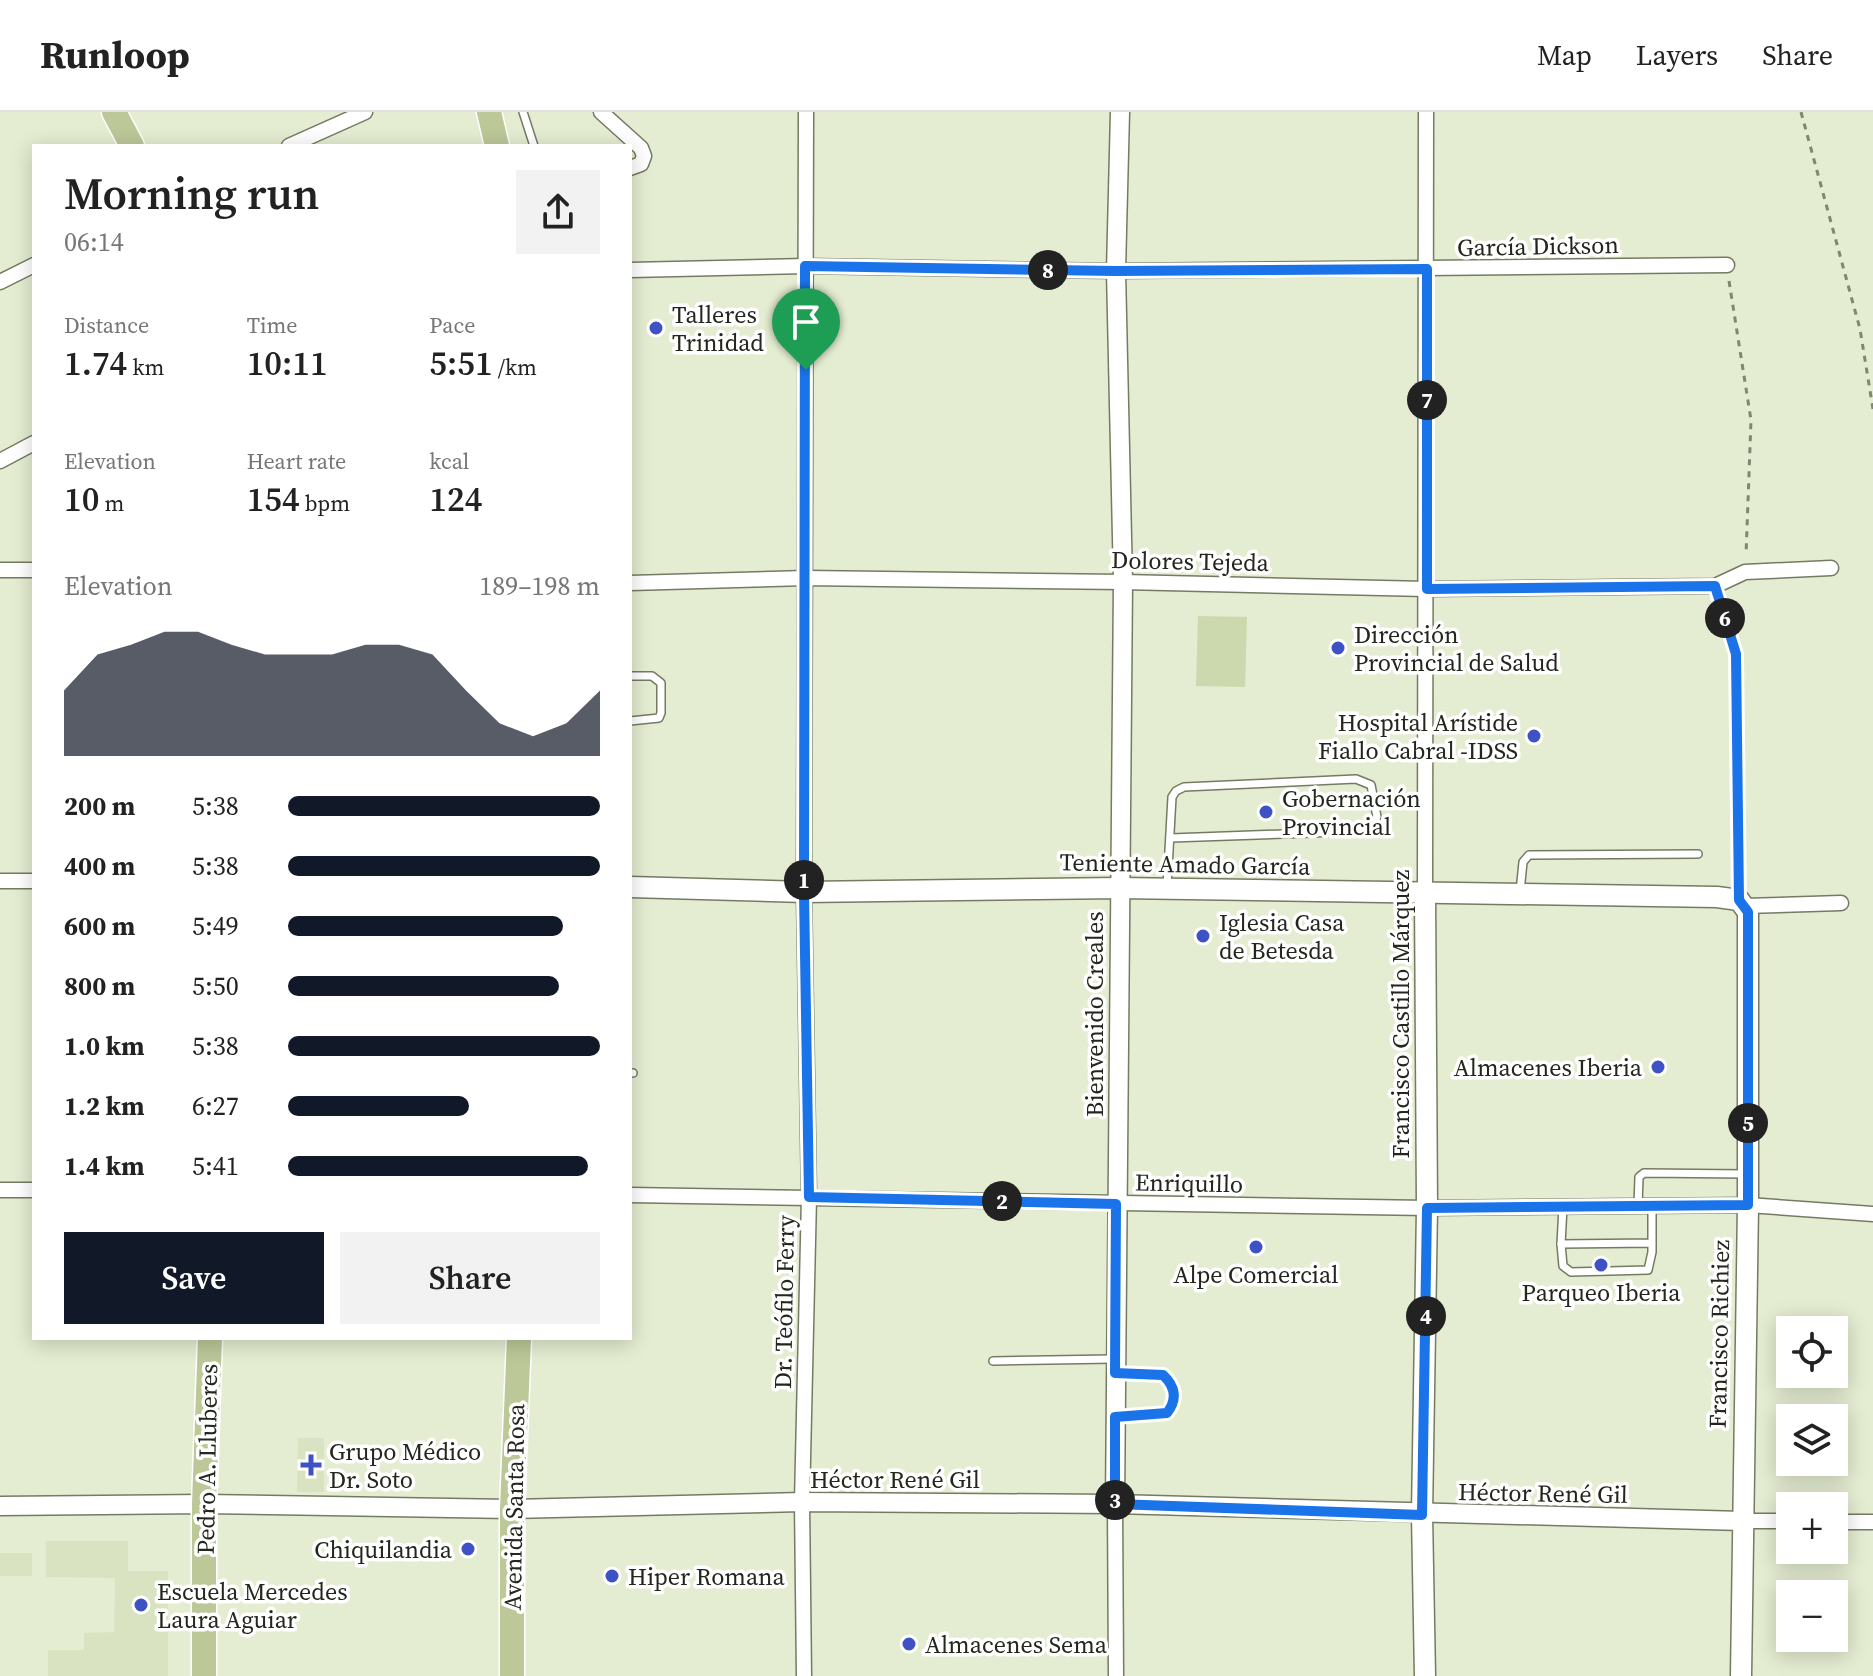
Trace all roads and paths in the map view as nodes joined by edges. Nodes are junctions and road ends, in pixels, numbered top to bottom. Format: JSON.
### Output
{"nodes":[{"id":1,"x":114,"y":112,"type":"edge"},
{"id":2,"x":365,"y":112,"type":"edge"},
{"id":3,"x":489,"y":112,"type":"edge"},
{"id":4,"x":523,"y":112,"type":"edge"},
{"id":5,"x":601,"y":112,"type":"edge"},
{"id":6,"x":806,"y":112,"type":"edge"},
{"id":7,"x":1120,"y":112,"type":"edge"},
{"id":8,"x":1426,"y":112,"type":"edge"},
{"id":9,"x":1801,"y":112,"type":"edge"},
{"id":10,"x":131,"y":144,"type":"edge"},
{"id":11,"x":293,"y":144,"type":"edge"},
{"id":12,"x":497,"y":144,"type":"edge"},
{"id":13,"x":533,"y":144,"type":"edge"},
{"id":14,"x":632,"y":167,"type":"edge"},
{"id":15,"x":1727,"y":265,"type":"joint"},
{"id":16,"x":32,"y":266,"type":"edge"},
{"id":17,"x":805,"y":266,"type":"junction"},
{"id":18,"x":1427,"y":269,"type":"junction"},
{"id":19,"x":632,"y":270,"type":"edge"},
{"id":20,"x":1116,"y":271,"type":"junction"},
{"id":21,"x":0,"y":282,"type":"edge"},
{"id":22,"x":1873,"y":409,"type":"edge"},
{"id":23,"x":32,"y":444,"type":"edge"},
{"id":24,"x":0,"y":461,"type":"edge"},
{"id":25,"x":1831,"y":568,"type":"dead end"},
{"id":26,"x":0,"y":570,"type":"edge"},
{"id":27,"x":32,"y":570,"type":"edge"},
{"id":28,"x":1745,"y":572,"type":"junction"},
{"id":29,"x":806,"y":578,"type":"junction"},
{"id":30,"x":1123,"y":582,"type":"junction"},
{"id":31,"x":632,"y":583,"type":"edge"},
{"id":32,"x":1715,"y":586,"type":"junction"},
{"id":33,"x":1427,"y":589,"type":"junction"},
{"id":34,"x":632,"y":676,"type":"edge"},
{"id":35,"x":632,"y":721,"type":"edge"},
{"id":36,"x":1171,"y":838,"type":"junction"},
{"id":37,"x":1698,"y":854,"type":"dead end"},
{"id":38,"x":0,"y":881,"type":"edge"},
{"id":39,"x":32,"y":881,"type":"edge"},
{"id":40,"x":632,"y":887,"type":"edge"},
{"id":41,"x":1119,"y":888,"type":"junction"},
{"id":42,"x":1167,"y":888,"type":"junction"},
{"id":43,"x":804,"y":892,"type":"junction"},
{"id":44,"x":1425,"y":893,"type":"junction"},
{"id":45,"x":1520,"y":894,"type":"junction"},
{"id":46,"x":1742,"y":903,"type":"junction"},
{"id":47,"x":1841,"y":903,"type":"dead end"},
{"id":48,"x":1748,"y":1174,"type":"junction"},
{"id":49,"x":0,"y":1190,"type":"edge"},
{"id":50,"x":32,"y":1190,"type":"edge"},
{"id":51,"x":632,"y":1195,"type":"edge"},
{"id":52,"x":809,"y":1197,"type":"junction"},
{"id":53,"x":1116,"y":1204,"type":"junction"},
{"id":54,"x":1748,"y":1205,"type":"junction"},
{"id":55,"x":1645,"y":1206,"type":"junction"},
{"id":56,"x":1563,"y":1207,"type":"junction"},
{"id":57,"x":1427,"y":1208,"type":"junction"},
{"id":58,"x":1873,"y":1214,"type":"edge"},
{"id":59,"x":1652,"y":1243,"type":"junction"},
{"id":60,"x":1561,"y":1244,"type":"junction"},
{"id":61,"x":210,"y":1340,"type":"edge"},
{"id":62,"x":519,"y":1340,"type":"edge"},
{"id":63,"x":993,"y":1361,"type":"dead end"},
{"id":64,"x":1116,"y":1366,"type":"junction"},
{"id":65,"x":1115,"y":1417,"type":"junction"},
{"id":66,"x":802,"y":1502,"type":"junction"},
{"id":67,"x":204,"y":1504,"type":"junction"},
{"id":68,"x":1115,"y":1504,"type":"junction"},
{"id":69,"x":0,"y":1506,"type":"edge"},
{"id":70,"x":512,"y":1509,"type":"junction"},
{"id":71,"x":1422,"y":1515,"type":"junction"},
{"id":72,"x":1742,"y":1521,"type":"junction"},
{"id":73,"x":1776,"y":1521,"type":"edge"},
{"id":74,"x":1848,"y":1522,"type":"edge"},
{"id":75,"x":1873,"y":1522,"type":"edge"},
{"id":76,"x":204,"y":1676,"type":"edge"},
{"id":77,"x":512,"y":1676,"type":"edge"},
{"id":78,"x":804,"y":1676,"type":"edge"},
{"id":79,"x":1116,"y":1676,"type":"edge"},
{"id":80,"x":1425,"y":1676,"type":"edge"},
{"id":81,"x":1741,"y":1676,"type":"edge"}],
"edges":[{"from":1,"to":10,"type":"main road"},
{"from":2,"to":11,"type":"street"},
{"from":3,"to":12,"type":"main road"},
{"from":4,"to":13,"type":"lane"},
{"from":5,"to":14,"type":"street"},
{"from":6,"to":17,"type":"street","name":"Dr. Teófilo Ferry"},
{"from":7,"to":20,"type":"street","name":"Bienvenido Creales"},
{"from":8,"to":18,"type":"street","name":"Francisco Castillo Márquez"},
{"from":9,"to":22,"type":"path"},
{"from":15,"to":18,"type":"street","name":"García Dickson"},
{"from":15,"to":28,"type":"path"},
{"from":16,"to":21,"type":"street"},
{"from":17,"to":19,"type":"street","name":"García Dickson"},
{"from":17,"to":20,"type":"street","name":"García Dickson"},
{"from":17,"to":29,"type":"street","name":"Dr. Teófilo Ferry"},
{"from":18,"to":20,"type":"street","name":"García Dickson"},
{"from":18,"to":33,"type":"street","name":"Francisco Castillo Márquez"},
{"from":20,"to":30,"type":"street","name":"Bienvenido Creales"},
{"from":23,"to":24,"type":"street"},
{"from":25,"to":28,"type":"street"},
{"from":26,"to":27,"type":"street"},
{"from":28,"to":32,"type":"street","name":"Dolores Tejeda"},
{"from":29,"to":30,"type":"street","name":"Dolores Tejeda"},
{"from":29,"to":31,"type":"street","name":"Dolores Tejeda"},
{"from":29,"to":43,"type":"street","name":"Dr. Teófilo Ferry"},
{"from":30,"to":33,"type":"street","name":"Dolores Tejeda"},
{"from":30,"to":41,"type":"street","name":"Bienvenido Creales"},
{"from":32,"to":33,"type":"street","name":"Dolores Tejeda"},
{"from":32,"to":46,"type":"path"},
{"from":33,"to":44,"type":"street","name":"Francisco Castillo Márquez"},
{"from":34,"to":35,"type":"lane"},
{"from":36,"to":36,"type":"lane"},
{"from":36,"to":42,"type":"lane"},
{"from":37,"to":45,"type":"lane"},
{"from":38,"to":39,"type":"street"},
{"from":40,"to":43,"type":"main road","name":"Teniente Amado García"},
{"from":41,"to":42,"type":"main road","name":"Teniente Amado García"},
{"from":41,"to":43,"type":"main road","name":"Teniente Amado García"},
{"from":41,"to":53,"type":"street","name":"Bienvenido Creales"},
{"from":42,"to":44,"type":"main road","name":"Teniente Amado García"},
{"from":43,"to":52,"type":"street","name":"Dr. Teófilo Ferry"},
{"from":44,"to":45,"type":"main road","name":"Teniente Amado García"},
{"from":44,"to":57,"type":"main road","name":"Francisco Castillo Márquez"},
{"from":45,"to":46,"type":"main road","name":"Teniente Amado García"},
{"from":46,"to":47,"type":"street"},
{"from":46,"to":48,"type":"main road","name":"Francisco Richiez"},
{"from":48,"to":54,"type":"main road","name":"Francisco Richiez"},
{"from":48,"to":55,"type":"lane"},
{"from":49,"to":50,"type":"street"},
{"from":51,"to":52,"type":"street","name":"Enriquillo"},
{"from":52,"to":53,"type":"street","name":"Enriquillo"},
{"from":52,"to":66,"type":"street","name":"Dr. Teófilo Ferry"},
{"from":53,"to":57,"type":"street","name":"Enriquillo"},
{"from":53,"to":64,"type":"street","name":"Bienvenido Creales"},
{"from":54,"to":55,"type":"street","name":"Enriquillo"},
{"from":54,"to":58,"type":"street","name":"Enriquillo"},
{"from":54,"to":72,"type":"main road","name":"Francisco Richiez"},
{"from":55,"to":56,"type":"street","name":"Enriquillo"},
{"from":55,"to":59,"type":"lane"},
{"from":56,"to":57,"type":"street","name":"Enriquillo"},
{"from":56,"to":60,"type":"lane"},
{"from":57,"to":71,"type":"main road","name":"Francisco Castillo Márquez"},
{"from":59,"to":60,"type":"lane"},
{"from":59,"to":60,"type":"lane"},
{"from":61,"to":67,"type":"main road","name":"Pedro A. Lluberes"},
{"from":62,"to":70,"type":"main road","name":"Avenida Santa Rosa"},
{"from":63,"to":64,"type":"lane"},
{"from":64,"to":65,"type":"street","name":"Bienvenido Creales"},
{"from":64,"to":65,"type":"lane"},
{"from":65,"to":68,"type":"street","name":"Bienvenido Creales"},
{"from":66,"to":68,"type":"street","name":"Héctor René Gil"},
{"from":66,"to":70,"type":"street","name":"Héctor René Gil"},
{"from":66,"to":78,"type":"street","name":"Dr. Teófilo Ferry"},
{"from":67,"to":69,"type":"street","name":"Héctor René Gil"},
{"from":67,"to":70,"type":"street","name":"Héctor René Gil"},
{"from":67,"to":76,"type":"main road","name":"Pedro A. Lluberes"},
{"from":68,"to":71,"type":"street","name":"Héctor René Gil"},
{"from":68,"to":79,"type":"street","name":"Bienvenido Creales"},
{"from":70,"to":77,"type":"main road","name":"Avenida Santa Rosa"},
{"from":71,"to":72,"type":"street","name":"Héctor René Gil"},
{"from":71,"to":80,"type":"main road","name":"Francisco Castillo Márquez"},
{"from":72,"to":73,"type":"street","name":"Héctor René Gil"},
{"from":72,"to":81,"type":"main road","name":"Francisco Richiez"},
{"from":74,"to":75,"type":"street"}]}
